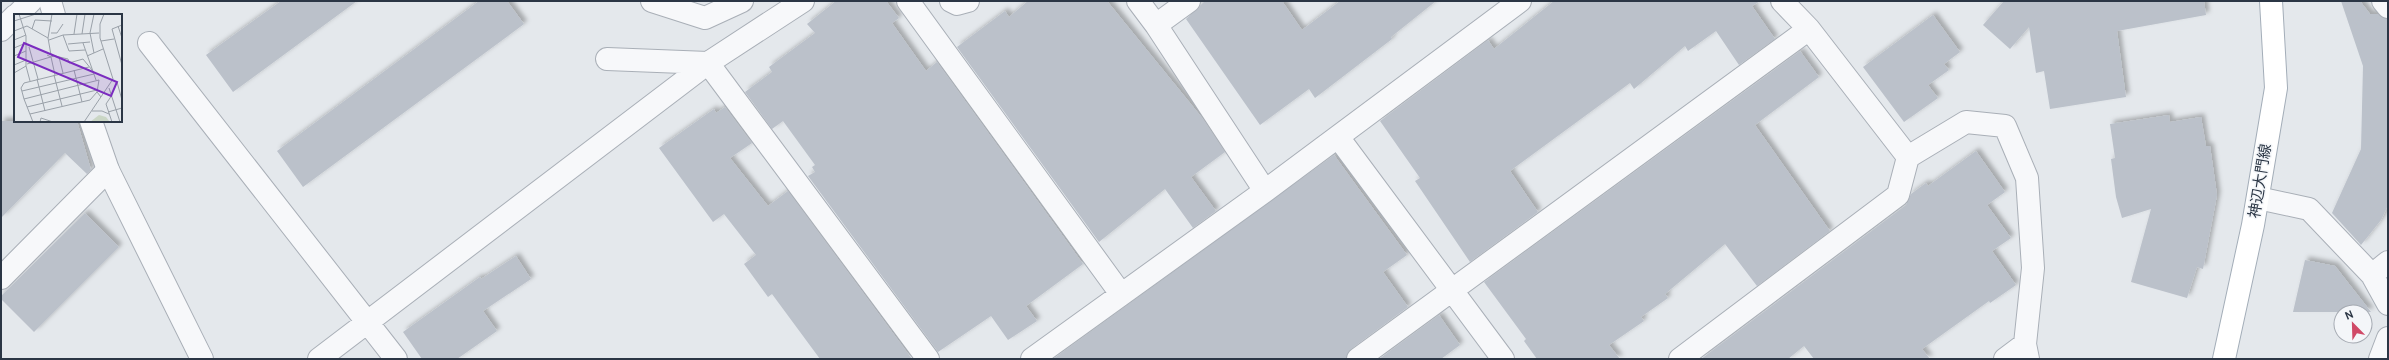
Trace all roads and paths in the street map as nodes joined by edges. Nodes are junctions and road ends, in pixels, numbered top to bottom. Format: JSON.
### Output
{"nodes":[{"id":1,"x":31,"y":1,"type":"edge"},
{"id":2,"x":50,"y":1,"type":"edge"},
{"id":3,"x":652,"y":1,"type":"edge"},
{"id":4,"x":742,"y":1,"type":"edge"},
{"id":5,"x":803,"y":1,"type":"edge"},
{"id":6,"x":908,"y":1,"type":"edge"},
{"id":7,"x":951,"y":1,"type":"edge"},
{"id":8,"x":968,"y":1,"type":"edge"},
{"id":9,"x":1138,"y":1,"type":"edge"},
{"id":10,"x":1189,"y":1,"type":"edge"},
{"id":11,"x":1520,"y":1,"type":"edge"},
{"id":12,"x":1782,"y":1,"type":"edge"},
{"id":13,"x":2271,"y":1,"type":"edge"},
{"id":14,"x":2383,"y":1,"type":"edge"},
{"id":15,"x":2388,"y":7,"type":"edge"},
{"id":16,"x":18,"y":14,"type":"edge"},
{"id":17,"x":54,"y":14,"type":"edge"},
{"id":18,"x":14,"y":18,"type":"edge"},
{"id":19,"x":1156,"y":25,"type":"junction"},
{"id":20,"x":1808,"y":29,"type":"junction"},
{"id":21,"x":1,"y":30,"type":"edge"},
{"id":22,"x":149,"y":43,"type":"dead end"},
{"id":23,"x":607,"y":59,"type":"dead end"},
{"id":24,"x":708,"y":63,"type":"junction"},
{"id":25,"x":91,"y":122,"type":"edge"},
{"id":26,"x":1338,"y":137,"type":"junction"},
{"id":27,"x":1908,"y":157,"type":"junction"},
{"id":28,"x":108,"y":170,"type":"junction"},
{"id":29,"x":1265,"y":191,"type":"junction"},
{"id":30,"x":2258,"y":198,"type":"junction"},
{"id":31,"x":2380,"y":268,"type":"edge"},
{"id":32,"x":1,"y":278,"type":"edge"},
{"id":33,"x":1451,"y":291,"type":"junction"},
{"id":34,"x":1122,"y":294,"type":"junction"},
{"id":35,"x":2388,"y":304,"type":"edge"},
{"id":36,"x":368,"y":322,"type":"junction"},
{"id":37,"x":2388,"y":338,"type":"edge"},
{"id":38,"x":2027,"y":351,"type":"edge"},
{"id":39,"x":199,"y":358,"type":"edge"},
{"id":40,"x":319,"y":359,"type":"edge"},
{"id":41,"x":396,"y":359,"type":"edge"},
{"id":42,"x":928,"y":359,"type":"edge"},
{"id":43,"x":1032,"y":359,"type":"edge"},
{"id":44,"x":1358,"y":359,"type":"edge"},
{"id":45,"x":1503,"y":359,"type":"edge"},
{"id":46,"x":1680,"y":359,"type":"edge"},
{"id":47,"x":2005,"y":359,"type":"edge"},
{"id":48,"x":2224,"y":359,"type":"edge"},
{"id":49,"x":2380,"y":359,"type":"edge"}],
"edges":[{"from":1,"to":16,"type":"street"},
{"from":2,"to":17,"type":"street"},
{"from":3,"to":4,"type":"street"},
{"from":5,"to":24,"type":"street"},
{"from":6,"to":34,"type":"street"},
{"from":7,"to":8,"type":"street"},
{"from":9,"to":19,"type":"street"},
{"from":10,"to":19,"type":"street"},
{"from":11,"to":26,"type":"street"},
{"from":12,"to":20,"type":"street"},
{"from":13,"to":30,"type":"main road","name":"神辺大門線"},
{"from":14,"to":15,"type":"street"},
{"from":18,"to":21,"type":"street"},
{"from":19,"to":29,"type":"street"},
{"from":20,"to":27,"type":"street"},
{"from":20,"to":33,"type":"street"},
{"from":22,"to":36,"type":"street"},
{"from":23,"to":24,"type":"street"},
{"from":24,"to":36,"type":"street"},
{"from":24,"to":42,"type":"street"},
{"from":25,"to":28,"type":"street"},
{"from":26,"to":29,"type":"street"},
{"from":26,"to":33,"type":"street"},
{"from":27,"to":38,"type":"street"},
{"from":27,"to":46,"type":"street"},
{"from":28,"to":32,"type":"street"},
{"from":28,"to":39,"type":"street"},
{"from":29,"to":34,"type":"street"},
{"from":30,"to":31,"type":"street"},
{"from":30,"to":48,"type":"main road","name":"神辺大門線"},
{"from":31,"to":35,"type":"street"},
{"from":33,"to":44,"type":"street"},
{"from":33,"to":45,"type":"street"},
{"from":34,"to":43,"type":"street"},
{"from":36,"to":40,"type":"street"},
{"from":36,"to":41,"type":"street"},
{"from":37,"to":49,"type":"street"},
{"from":38,"to":47,"type":"street"}]}
